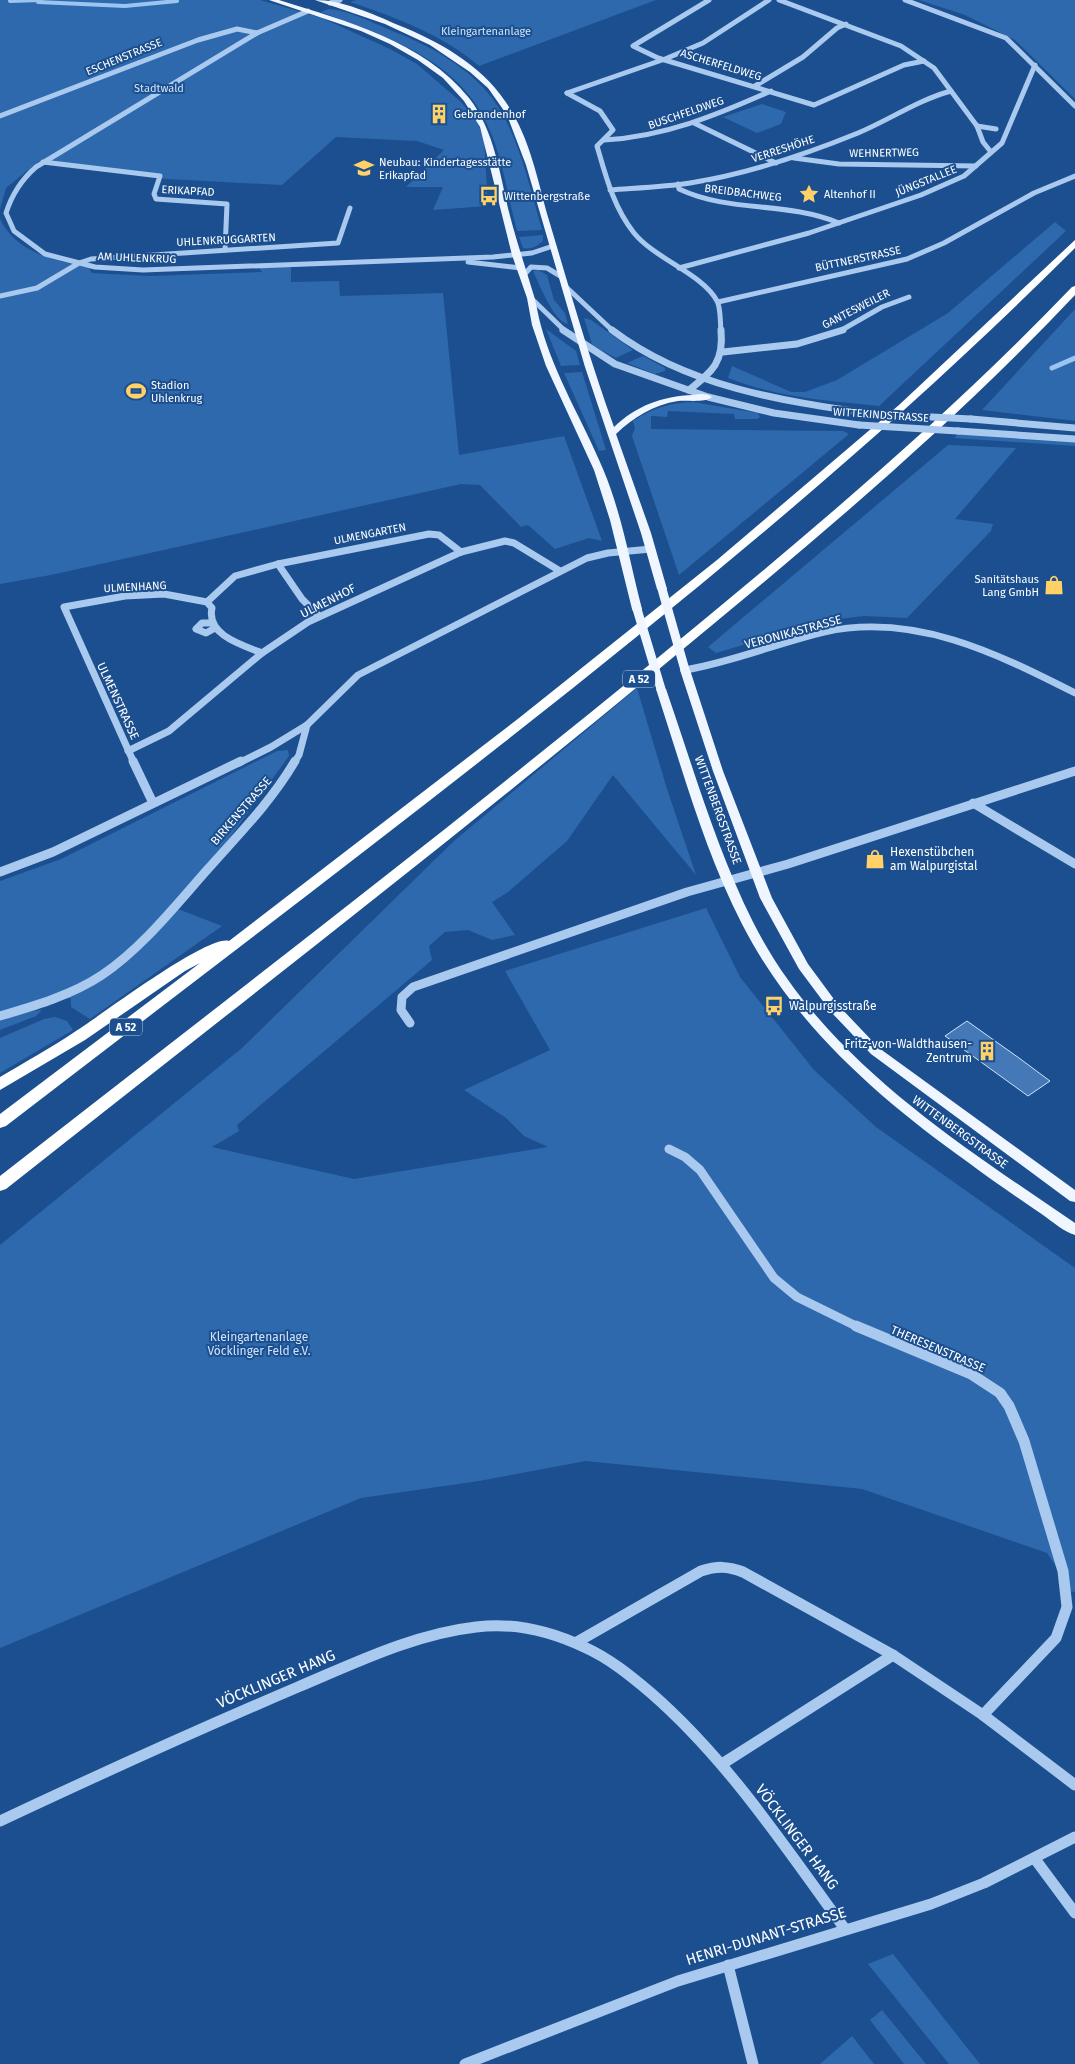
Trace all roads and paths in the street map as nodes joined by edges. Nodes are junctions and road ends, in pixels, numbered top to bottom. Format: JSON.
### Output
{"nodes":[{"id":1,"x":272,"y":0,"type":"edge"},
{"id":2,"x":318,"y":0,"type":"edge"},
{"id":3,"x":340,"y":0,"type":"edge"},
{"id":4,"x":709,"y":0,"type":"edge"},
{"id":5,"x":769,"y":0,"type":"edge"},
{"id":6,"x":779,"y":0,"type":"edge"},
{"id":7,"x":905,"y":0,"type":"edge"},
{"id":8,"x":330,"y":4,"type":"junction"},
{"id":9,"x":308,"y":12,"type":"junction"},
{"id":10,"x":846,"y":24,"type":"junction"},
{"id":11,"x":257,"y":33,"type":"junction"},
{"id":12,"x":665,"y":60,"type":"junction"},
{"id":13,"x":924,"y":61,"type":"junction"},
{"id":14,"x":1035,"y":64,"type":"junction"},
{"id":15,"x":755,"y":86,"type":"junction"},
{"id":16,"x":770,"y":91,"type":"junction"},
{"id":17,"x":951,"y":91,"type":"junction"},
{"id":18,"x":1075,"y":106,"type":"edge"},
{"id":19,"x":0,"y":116,"type":"edge"},
{"id":20,"x":694,"y":123,"type":"junction"},
{"id":21,"x":977,"y":126,"type":"junction"},
{"id":22,"x":996,"y":129,"type":"dead end"},
{"id":23,"x":604,"y":140,"type":"junction"},
{"id":24,"x":991,"y":152,"type":"junction"},
{"id":25,"x":794,"y":158,"type":"junction"},
{"id":26,"x":43,"y":162,"type":"junction"},
{"id":27,"x":776,"y":163,"type":"junction"},
{"id":28,"x":976,"y":166,"type":"junction"},
{"id":29,"x":1075,"y":176,"type":"edge"},
{"id":30,"x":678,"y":184,"type":"junction"},
{"id":31,"x":610,"y":190,"type":"junction"},
{"id":32,"x":350,"y":208,"type":"dead end"},
{"id":33,"x":838,"y":224,"type":"junction"},
{"id":34,"x":1075,"y":243,"type":"edge"},
{"id":35,"x":554,"y":246,"type":"junction"},
{"id":36,"x":225,"y":250,"type":"junction"},
{"id":37,"x":516,"y":255,"type":"junction"},
{"id":38,"x":448,"y":258,"type":"junction"},
{"id":39,"x":79,"y":263,"type":"junction"},
{"id":40,"x":679,"y":268,"type":"junction"},
{"id":41,"x":522,"y":271,"type":"junction"},
{"id":42,"x":563,"y":281,"type":"junction"},
{"id":43,"x":1075,"y":289,"type":"edge"},
{"id":44,"x":0,"y":296,"type":"edge"},
{"id":45,"x":909,"y":296,"type":"dead end"},
{"id":46,"x":531,"y":298,"type":"junction"},
{"id":47,"x":718,"y":302,"type":"junction"},
{"id":48,"x":582,"y":344,"type":"junction"},
{"id":49,"x":723,"y":352,"type":"junction"},
{"id":50,"x":705,"y":378,"type":"junction"},
{"id":51,"x":689,"y":390,"type":"junction"},
{"id":52,"x":708,"y":396,"type":"junction"},
{"id":53,"x":873,"y":414,"type":"joint"},
{"id":54,"x":859,"y":424,"type":"joint"},
{"id":55,"x":1075,"y":428,"type":"edge"},
{"id":56,"x":958,"y":431,"type":"joint"},
{"id":57,"x":611,"y":434,"type":"junction"},
{"id":58,"x":1075,"y":439,"type":"edge"},
{"id":59,"x":651,"y":548,"type":"junction"},
{"id":60,"x":622,"y":551,"type":"junction"},
{"id":61,"x":461,"y":552,"type":"junction"},
{"id":62,"x":278,"y":564,"type":"junction"},
{"id":63,"x":560,"y":571,"type":"junction"},
{"id":64,"x":207,"y":602,"type":"junction"},
{"id":65,"x":64,"y":607,"type":"joint"},
{"id":66,"x":319,"y":616,"type":"junction"},
{"id":67,"x":262,"y":653,"type":"junction"},
{"id":68,"x":685,"y":670,"type":"junction"},
{"id":69,"x":1075,"y":693,"type":"edge"},
{"id":70,"x":307,"y":725,"type":"junction"},
{"id":71,"x":128,"y":751,"type":"junction"},
{"id":72,"x":1075,"y":771,"type":"edge"},
{"id":73,"x":153,"y":803,"type":"junction"},
{"id":74,"x":973,"y":803,"type":"junction"},
{"id":75,"x":1075,"y":864,"type":"edge"},
{"id":76,"x":0,"y":872,"type":"edge"},
{"id":77,"x":757,"y":873,"type":"junction"},
{"id":78,"x":729,"y":880,"type":"junction"},
{"id":79,"x":252,"y":931,"type":"junction"},
{"id":80,"x":0,"y":1016,"type":"edge"},
{"id":81,"x":410,"y":1023,"type":"dead end"},
{"id":82,"x":0,"y":1084,"type":"edge"},
{"id":83,"x":0,"y":1122,"type":"edge"},
{"id":84,"x":669,"y":1149,"type":"dead end"},
{"id":85,"x":0,"y":1185,"type":"edge"},
{"id":86,"x":1075,"y":1197,"type":"edge"},
{"id":87,"x":1075,"y":1230,"type":"edge"},
{"id":88,"x":577,"y":1642,"type":"junction"},
{"id":89,"x":893,"y":1655,"type":"junction"},
{"id":90,"x":983,"y":1715,"type":"junction"},
{"id":91,"x":722,"y":1764,"type":"junction"},
{"id":92,"x":1075,"y":1785,"type":"edge"},
{"id":93,"x":0,"y":1821,"type":"edge"},
{"id":94,"x":1075,"y":1837,"type":"edge"},
{"id":95,"x":1035,"y":1859,"type":"junction"},
{"id":96,"x":1075,"y":1913,"type":"edge"},
{"id":97,"x":846,"y":1929,"type":"junction"},
{"id":98,"x":728,"y":1965,"type":"junction"},
{"id":99,"x":465,"y":2064,"type":"edge"},
{"id":100,"x":753,"y":2064,"type":"edge"}],
"edges":[{"from":1,"to":9,"type":"main road","name":"WITTENBERGSTRASSE"},
{"from":2,"to":8,"type":"main road","name":"WITTENBERGSTRASSE"},
{"from":3,"to":8,"type":"street"},
{"from":4,"to":12,"type":"street","name":"ASCHERFELDWEG"},
{"from":5,"to":12,"type":"street"},
{"from":6,"to":10,"type":"street"},
{"from":7,"to":14,"type":"street"},
{"from":8,"to":9,"type":"main road"},
{"from":8,"to":35,"type":"main road","name":"WITTENBERGSTRASSE"},
{"from":9,"to":11,"type":"street","name":"AM UHLENKRUG"},
{"from":9,"to":37,"type":"main road","name":"WITTENBERGSTRASSE"},
{"from":10,"to":13,"type":"street"},
{"from":10,"to":15,"type":"street"},
{"from":11,"to":19,"type":"street","name":"ESCHENSTRASSE"},
{"from":11,"to":26,"type":"street","name":"AM UHLENKRUG"},
{"from":12,"to":15,"type":"street","name":"ASCHERFELDWEG"},
{"from":12,"to":23,"type":"street"},
{"from":13,"to":16,"type":"street","name":"ASCHERFELDWEG"},
{"from":13,"to":17,"type":"street"},
{"from":14,"to":18,"type":"street"},
{"from":14,"to":24,"type":"street","name":"JÜNGSTALLEE"},
{"from":15,"to":16,"type":"street","name":"ASCHERFELDWEG"},
{"from":16,"to":20,"type":"street","name":"BUSCHFELDWEG"},
{"from":17,"to":21,"type":"street"},
{"from":17,"to":25,"type":"street","name":"VERRESHÖHE"},
{"from":20,"to":23,"type":"street","name":"BUSCHFELDWEG"},
{"from":20,"to":27,"type":"street"},
{"from":21,"to":22,"type":"street"},
{"from":21,"to":24,"type":"street"},
{"from":23,"to":31,"type":"street"},
{"from":24,"to":28,"type":"street","name":"JÜNGSTALLEE"},
{"from":25,"to":27,"type":"street","name":"VERRESHÖHE"},
{"from":25,"to":28,"type":"street","name":"WEHNERTWEG"},
{"from":26,"to":36,"type":"street","name":"ERIKAPFAD"},
{"from":26,"to":39,"type":"street","name":"AM UHLENKRUG"},
{"from":27,"to":30,"type":"street","name":"VERRESHÖHE"},
{"from":28,"to":33,"type":"street","name":"JÜNGSTALLEE"},
{"from":29,"to":47,"type":"street","name":"BÜTTNERSTRASSE"},
{"from":30,"to":31,"type":"street","name":"VERRESHÖHE"},
{"from":30,"to":33,"type":"street","name":"BREIDBACHWEG"},
{"from":31,"to":40,"type":"street"},
{"from":32,"to":36,"type":"street","name":"UHLENKRUGGARTEN"},
{"from":33,"to":40,"type":"street","name":"JÜNGSTALLEE"},
{"from":34,"to":79,"type":"highway","number":"A 52"},
{"from":35,"to":37,"type":"street","name":"AM UHLENKRUG"},
{"from":35,"to":42,"type":"main road","name":"WITTENBERGSTRASSE"},
{"from":36,"to":39,"type":"street","name":"UHLENKRUGGARTEN"},
{"from":37,"to":38,"type":"street","name":"AM UHLENKRUG"},
{"from":37,"to":41,"type":"main road","name":"WITTENBERGSTRASSE"},
{"from":38,"to":39,"type":"street","name":"AM UHLENKRUG"},
{"from":38,"to":41,"type":"street","name":"AM UHLENKRUG"},
{"from":39,"to":44,"type":"street"},
{"from":40,"to":47,"type":"street"},
{"from":41,"to":42,"type":"street"},
{"from":41,"to":46,"type":"main road","name":"WITTENBERGSTRASSE"},
{"from":42,"to":48,"type":"main road","name":"WITTENBERGSTRASSE"},
{"from":42,"to":50,"type":"street","name":"WITTEKINDSTRASSE"},
{"from":43,"to":85,"type":"highway","number":"A 52"},
{"from":45,"to":49,"type":"street","name":"GANTESWEILER"},
{"from":46,"to":48,"type":"street","name":"WITTEKINDSTRASSE"},
{"from":46,"to":60,"type":"main road","name":"WITTENBERGSTRASSE"},
{"from":47,"to":49,"type":"street"},
{"from":48,"to":51,"type":"street","name":"WITTEKINDSTRASSE"},
{"from":48,"to":57,"type":"main road","name":"WITTENBERGSTRASSE"},
{"from":49,"to":50,"type":"street"},
{"from":50,"to":51,"type":"street"},
{"from":50,"to":53,"type":"street","name":"WITTEKINDSTRASSE"},
{"from":51,"to":52,"type":"street","name":"WITTEKINDSTRASSE"},
{"from":52,"to":54,"type":"street","name":"WITTEKINDSTRASSE"},
{"from":52,"to":57,"type":"main road"},
{"from":53,"to":55,"type":"street","name":"WITTEKINDSTRASSE","bridge":true},
{"from":54,"to":56,"type":"street","name":"WITTEKINDSTRASSE","bridge":true},
{"from":56,"to":58,"type":"street","name":"WITTEKINDSTRASSE"},
{"from":57,"to":59,"type":"main road","name":"WITTENBERGSTRASSE"},
{"from":59,"to":60,"type":"street"},
{"from":59,"to":68,"type":"main road","name":"WITTENBERGSTRASSE","bridge":true},
{"from":60,"to":63,"type":"street"},
{"from":60,"to":78,"type":"main road","name":"WITTENBERGSTRASSE","bridge":true},
{"from":61,"to":62,"type":"street","name":"ULMENGARTEN"},
{"from":61,"to":63,"type":"street","name":"ULMENHOF"},
{"from":61,"to":66,"type":"street","name":"ULMENHOF"},
{"from":62,"to":64,"type":"street","name":"ULMENGARTEN"},
{"from":62,"to":66,"type":"street"},
{"from":63,"to":70,"type":"street"},
{"from":64,"to":65,"type":"street","name":"ULMENHANG"},
{"from":64,"to":67,"type":"street"},
{"from":65,"to":71,"type":"street","name":"ULMENSTRASSE"},
{"from":66,"to":67,"type":"street","name":"ULMENHOF"},
{"from":67,"to":71,"type":"street","name":"ULMENHOF"},
{"from":68,"to":69,"type":"street","name":"VERONIKASTRASSE"},
{"from":68,"to":77,"type":"main road","name":"WITTENBERGSTRASSE"},
{"from":70,"to":73,"type":"street"},
{"from":70,"to":80,"type":"street","name":"BIRKENSTRASSE"},
{"from":71,"to":73,"type":"street","name":"ULMENSTRASSE"},
{"from":72,"to":74,"type":"street"},
{"from":73,"to":76,"type":"street"},
{"from":74,"to":75,"type":"street"},
{"from":74,"to":77,"type":"street"},
{"from":77,"to":78,"type":"street"},
{"from":77,"to":86,"type":"main road","name":"WITTENBERGSTRASSE"},
{"from":78,"to":81,"type":"street"},
{"from":78,"to":87,"type":"main road","name":"WITTENBERGSTRASSE"},
{"from":79,"to":82,"type":"highway"},
{"from":79,"to":83,"type":"highway","number":"A 52"},
{"from":84,"to":90,"type":"street","name":"THERESENSTRASSE"},
{"from":88,"to":89,"type":"street"},
{"from":88,"to":91,"type":"street","name":"VÖCKLINGER HANG"},
{"from":88,"to":93,"type":"street","name":"VÖCKLINGER HANG"},
{"from":89,"to":90,"type":"street"},
{"from":89,"to":91,"type":"street"},
{"from":90,"to":92,"type":"street"},
{"from":91,"to":97,"type":"street","name":"VÖCKLINGER HANG"},
{"from":94,"to":95,"type":"street","name":"HENRI-DUNANT-STRASSE"},
{"from":95,"to":96,"type":"street"},
{"from":95,"to":97,"type":"street","name":"HENRI-DUNANT-STRASSE"},
{"from":97,"to":98,"type":"street","name":"HENRI-DUNANT-STRASSE"},
{"from":98,"to":99,"type":"street","name":"HENRI-DUNANT-STRASSE"},
{"from":98,"to":100,"type":"street"}]}
